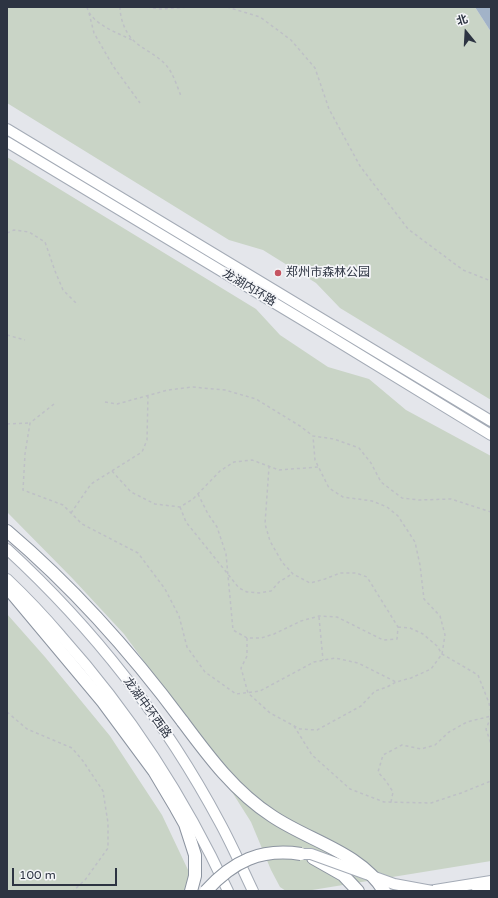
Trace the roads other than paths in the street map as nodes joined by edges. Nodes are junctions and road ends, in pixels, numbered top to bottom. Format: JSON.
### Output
{"nodes":[{"id":1,"x":7,"y":128,"type":"edge"},
{"id":2,"x":7,"y":142,"type":"edge"},
{"id":3,"x":491,"y":421,"type":"edge"},
{"id":4,"x":491,"y":435,"type":"edge"},
{"id":5,"x":7,"y":531,"type":"edge"},
{"id":6,"x":7,"y":549,"type":"edge"},
{"id":7,"x":7,"y":579,"type":"edge"},
{"id":8,"x":7,"y":586,"type":"edge"},
{"id":9,"x":301,"y":854,"type":"junction"},
{"id":10,"x":491,"y":881,"type":"edge"},
{"id":11,"x":491,"y":889,"type":"edge"},
{"id":12,"x":191,"y":891,"type":"edge"},
{"id":13,"x":206,"y":891,"type":"edge"},
{"id":14,"x":228,"y":891,"type":"edge"},
{"id":15,"x":253,"y":891,"type":"edge"},
{"id":16,"x":358,"y":891,"type":"edge"},
{"id":17,"x":384,"y":891,"type":"edge"},
{"id":18,"x":431,"y":891,"type":"edge"},
{"id":19,"x":477,"y":891,"type":"edge"}],
"edges":[{"from":1,"to":3,"type":"main road","name":"龙湖内环路"},
{"from":2,"to":4,"type":"main road","name":"龙湖内环路"},
{"from":5,"to":17,"type":"highway","bridge":true},
{"from":6,"to":15,"type":"main road","name":"龙湖中环西路"},
{"from":7,"to":14,"type":"main road","name":"龙湖中环西路"},
{"from":8,"to":12,"type":"highway"},
{"from":9,"to":13,"type":"highway","bridge":true},
{"from":9,"to":16,"type":"highway"},
{"from":9,"to":18,"type":"main road","bridge":true},
{"from":10,"to":18,"type":"main road"},
{"from":11,"to":19,"type":"main road"}]}
